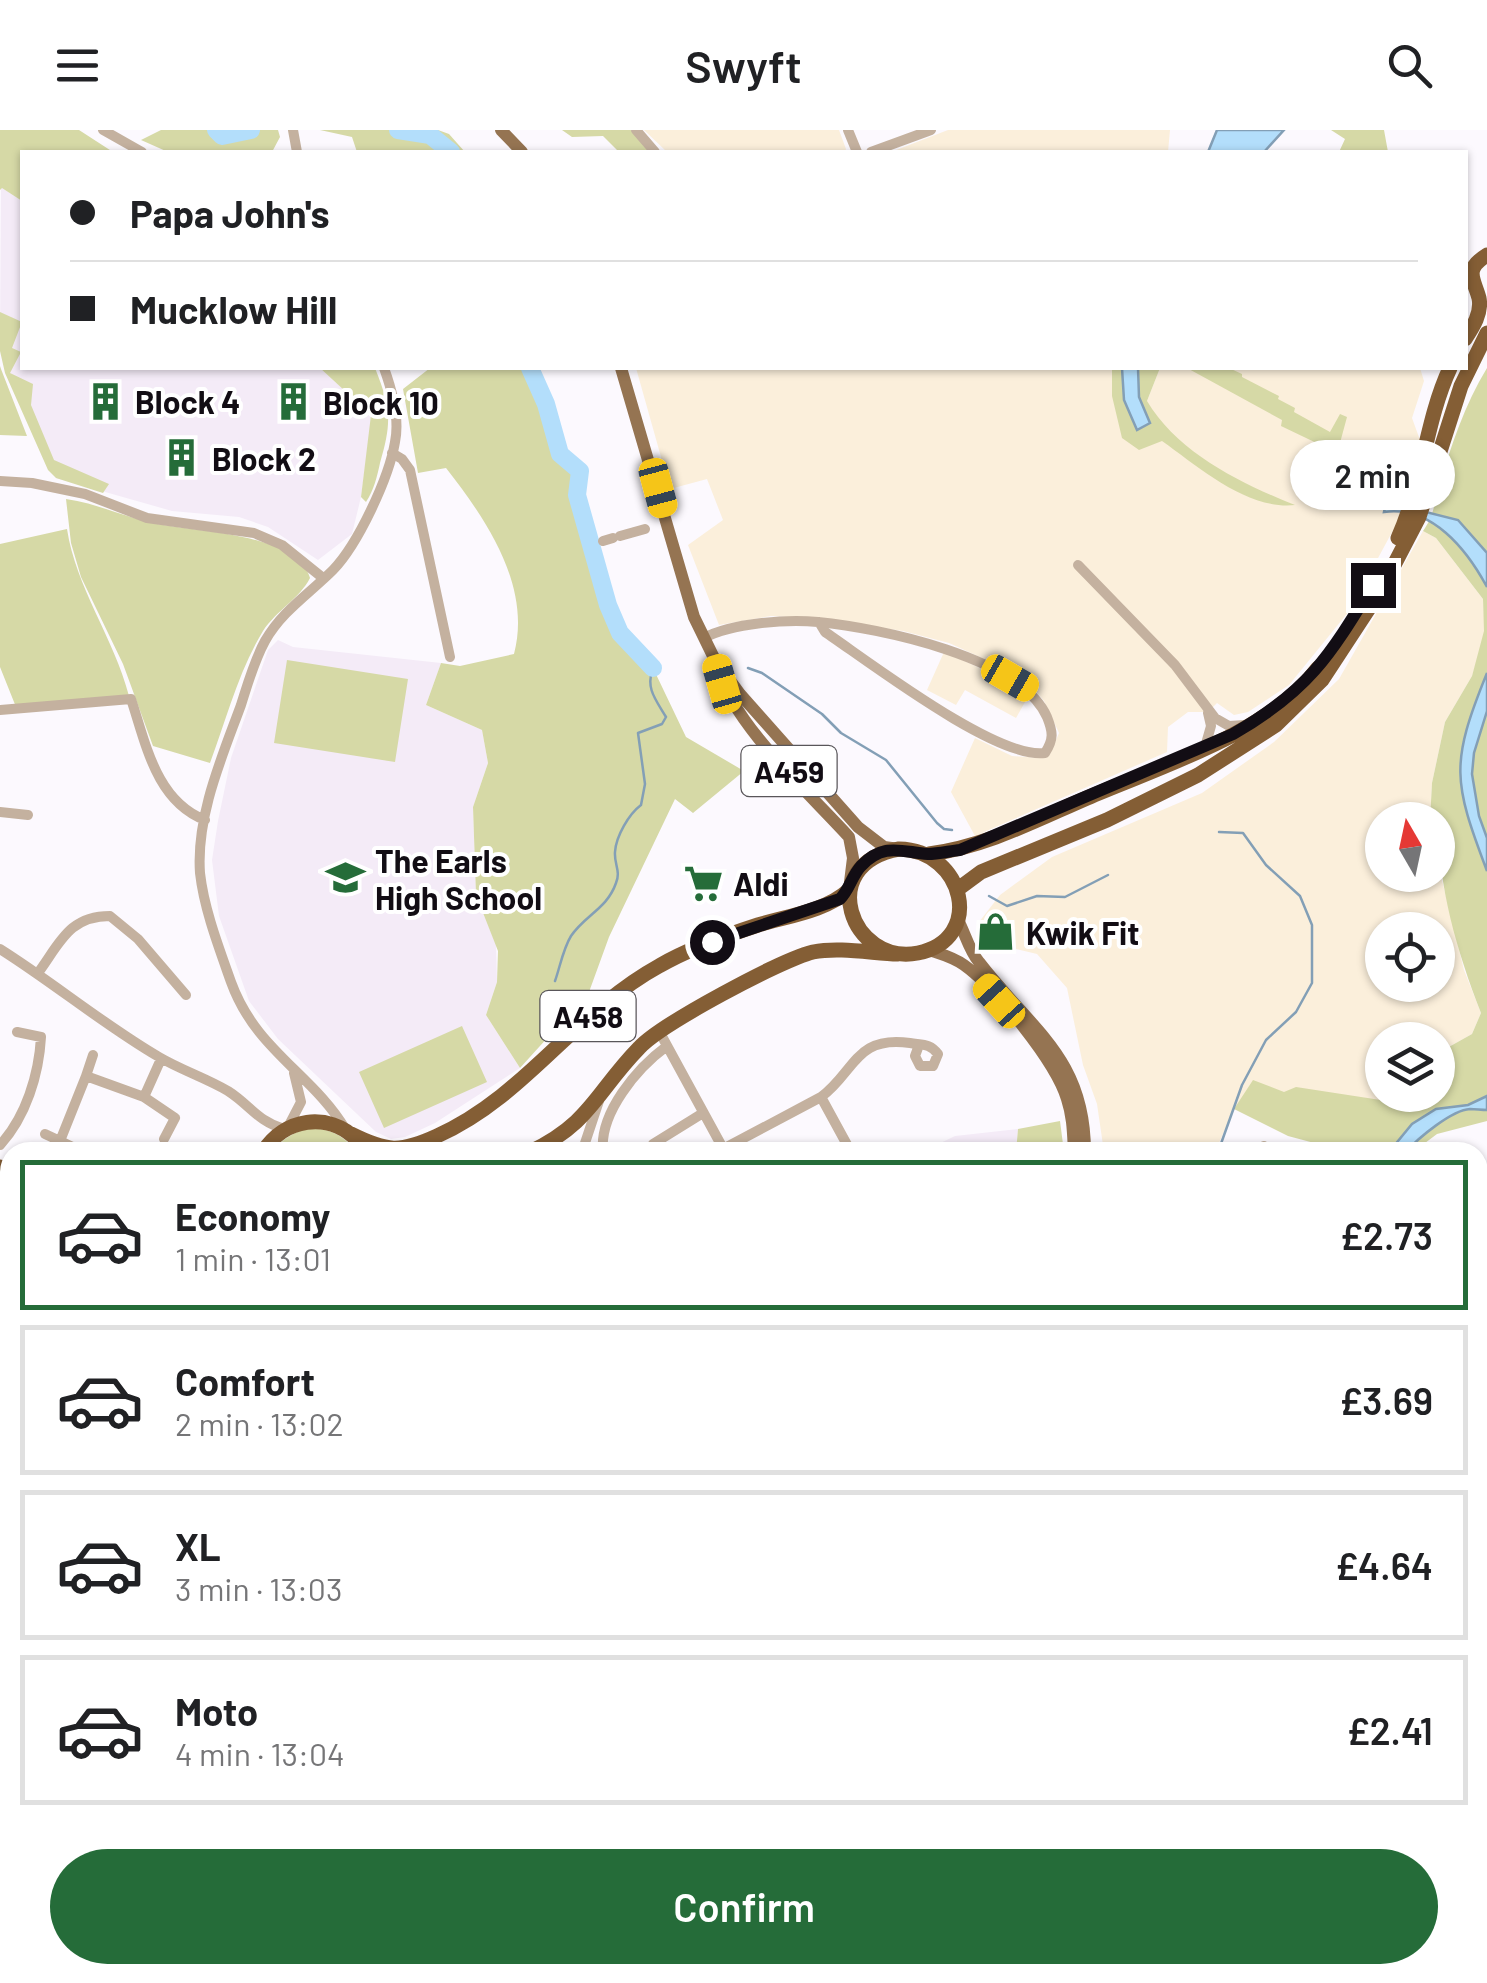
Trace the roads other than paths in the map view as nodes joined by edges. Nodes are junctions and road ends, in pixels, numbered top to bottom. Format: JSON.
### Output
{"nodes":[{"id":1,"x":103,"y":130,"type":"edge"},
{"id":2,"x":501,"y":130,"type":"edge"},
{"id":3,"x":636,"y":130,"type":"edge"},
{"id":4,"x":931,"y":130,"type":"edge"},
{"id":5,"x":138,"y":150,"type":"edge"},
{"id":6,"x":520,"y":150,"type":"edge"},
{"id":7,"x":653,"y":150,"type":"edge"},
{"id":8,"x":876,"y":150,"type":"edge"},
{"id":9,"x":1487,"y":254,"type":"edge"},
{"id":10,"x":1483,"y":298,"type":"edge"},
{"id":11,"x":1487,"y":333,"type":"edge"},
{"id":12,"x":1468,"y":334,"type":"edge"},
{"id":13,"x":384,"y":370,"type":"edge"},
{"id":14,"x":621,"y":370,"type":"edge"},
{"id":15,"x":1449,"y":370,"type":"edge"},
{"id":16,"x":392,"y":453,"type":"junction"},
{"id":17,"x":0,"y":480,"type":"edge"},
{"id":18,"x":655,"y":526,"type":"junction"},
{"id":19,"x":612,"y":538,"type":"dead end"},
{"id":20,"x":1078,"y":565,"type":"dead end"},
{"id":21,"x":323,"y":578,"type":"junction"},
{"id":22,"x":819,"y":622,"type":"junction"},
{"id":23,"x":704,"y":638,"type":"junction"},
{"id":24,"x":450,"y":657,"type":"dead end"},
{"id":25,"x":715,"y":660,"type":"junction"},
{"id":26,"x":0,"y":710,"type":"edge"},
{"id":27,"x":1208,"y":712,"type":"junction"},
{"id":28,"x":1251,"y":724,"type":"junction"},
{"id":29,"x":1205,"y":747,"type":"junction"},
{"id":30,"x":0,"y":812,"type":"edge"},
{"id":31,"x":28,"y":815,"type":"dead end"},
{"id":32,"x":205,"y":820,"type":"junction"},
{"id":33,"x":899,"y":849,"type":"junction"},
{"id":34,"x":930,"y":854,"type":"junction"},
{"id":35,"x":850,"y":886,"type":"junction"},
{"id":36,"x":958,"y":889,"type":"junction"},
{"id":37,"x":958,"y":920,"type":"junction"},
{"id":38,"x":0,"y":949,"type":"edge"},
{"id":39,"x":928,"y":950,"type":"junction"},
{"id":40,"x":898,"y":954,"type":"junction"},
{"id":41,"x":38,"y":972,"type":"junction"},
{"id":42,"x":186,"y":995,"type":"dead end"},
{"id":43,"x":17,"y":1032,"type":"dead end"},
{"id":44,"x":663,"y":1039,"type":"junction"},
{"id":45,"x":918,"y":1044,"type":"dead end"},
{"id":46,"x":93,"y":1055,"type":"dead end"},
{"id":47,"x":160,"y":1058,"type":"junction"},
{"id":48,"x":1057,"y":1062,"type":"junction"},
{"id":49,"x":293,"y":1072,"type":"junction"},
{"id":50,"x":86,"y":1076,"type":"junction"},
{"id":51,"x":144,"y":1097,"type":"junction"},
{"id":52,"x":821,"y":1097,"type":"junction"},
{"id":53,"x":599,"y":1100,"type":"junction"},
{"id":54,"x":703,"y":1113,"type":"junction"},
{"id":55,"x":258,"y":1118,"type":"junction"},
{"id":56,"x":286,"y":1128,"type":"junction"},
{"id":57,"x":349,"y":1133,"type":"junction"},
{"id":58,"x":44,"y":1134,"type":"dead end"},
{"id":59,"x":164,"y":1140,"type":"dead end"},
{"id":60,"x":60,"y":1141,"type":"joint"},
{"id":61,"x":3,"y":1142,"type":"edge"},
{"id":62,"x":262,"y":1142,"type":"edge"},
{"id":63,"x":273,"y":1142,"type":"edge"},
{"id":64,"x":357,"y":1142,"type":"edge"},
{"id":65,"x":368,"y":1142,"type":"edge"},
{"id":66,"x":417,"y":1142,"type":"edge"},
{"id":67,"x":550,"y":1142,"type":"edge"},
{"id":68,"x":585,"y":1142,"type":"edge"},
{"id":69,"x":603,"y":1142,"type":"edge"},
{"id":70,"x":656,"y":1142,"type":"edge"},
{"id":71,"x":719,"y":1142,"type":"edge"},
{"id":72,"x":740,"y":1142,"type":"edge"},
{"id":73,"x":845,"y":1142,"type":"edge"},
{"id":74,"x":1074,"y":1142,"type":"edge"},
{"id":75,"x":1083,"y":1142,"type":"edge"}],
"edges":[{"from":1,"to":5,"type":"street"},
{"from":2,"to":6,"type":"main road"},
{"from":3,"to":7,"type":"street"},
{"from":4,"to":8,"type":"street"},
{"from":9,"to":10,"type":"highway"},
{"from":10,"to":12,"type":"highway"},
{"from":11,"to":36,"type":"highway"},
{"from":13,"to":16,"type":"street"},
{"from":14,"to":18,"type":"main road","number":"A459"},
{"from":15,"to":28,"type":"highway"},
{"from":16,"to":21,"type":"street"},
{"from":16,"to":24,"type":"street"},
{"from":17,"to":21,"type":"street"},
{"from":18,"to":19,"type":"street"},
{"from":18,"to":23,"type":"main road","number":"A459"},
{"from":20,"to":27,"type":"street"},
{"from":21,"to":32,"type":"street"},
{"from":22,"to":22,"type":"street"},
{"from":22,"to":23,"type":"street"},
{"from":23,"to":25,"type":"main road","number":"A459"},
{"from":25,"to":33,"type":"main road","number":"A459"},
{"from":25,"to":35,"type":"main road","number":"A459"},
{"from":26,"to":32,"type":"street"},
{"from":27,"to":28,"type":"street"},
{"from":27,"to":29,"type":"street"},
{"from":28,"to":29,"type":"highway"},
{"from":29,"to":34,"type":"highway"},
{"from":30,"to":31,"type":"street"},
{"from":32,"to":49,"type":"street"},
{"from":33,"to":34,"type":"highway"},
{"from":33,"to":35,"type":"highway","number":"A458"},
{"from":34,"to":36,"type":"highway"},
{"from":35,"to":40,"type":"highway"},
{"from":35,"to":66,"type":"highway","number":"A458"},
{"from":36,"to":37,"type":"highway"},
{"from":37,"to":39,"type":"highway"},
{"from":37,"to":48,"type":"main road"},
{"from":38,"to":41,"type":"street"},
{"from":39,"to":40,"type":"highway","number":"A458"},
{"from":39,"to":48,"type":"main road"},
{"from":40,"to":44,"type":"highway","number":"A458"},
{"from":41,"to":42,"type":"street"},
{"from":41,"to":47,"type":"street"},
{"from":43,"to":61,"type":"street"},
{"from":44,"to":53,"type":"highway","number":"A458"},
{"from":44,"to":54,"type":"street"},
{"from":44,"to":69,"type":"street"},
{"from":45,"to":52,"type":"street"},
{"from":46,"to":50,"type":"street"},
{"from":47,"to":51,"type":"street"},
{"from":47,"to":55,"type":"street"},
{"from":48,"to":74,"type":"main road"},
{"from":48,"to":75,"type":"main road"},
{"from":49,"to":56,"type":"street"},
{"from":49,"to":57,"type":"street"},
{"from":50,"to":51,"type":"street"},
{"from":50,"to":60,"type":"street"},
{"from":51,"to":59,"type":"street"},
{"from":52,"to":72,"type":"street"},
{"from":52,"to":73,"type":"street"},
{"from":53,"to":67,"type":"highway","number":"A458"},
{"from":53,"to":68,"type":"street"},
{"from":54,"to":70,"type":"street"},
{"from":54,"to":71,"type":"street"},
{"from":55,"to":56,"type":"street"},
{"from":55,"to":62,"type":"street"},
{"from":56,"to":57,"type":"highway","number":"A458"},
{"from":56,"to":63,"type":"highway"},
{"from":57,"to":64,"type":"highway"},
{"from":57,"to":65,"type":"highway","number":"A458"},
{"from":58,"to":60,"type":"street"}]}
